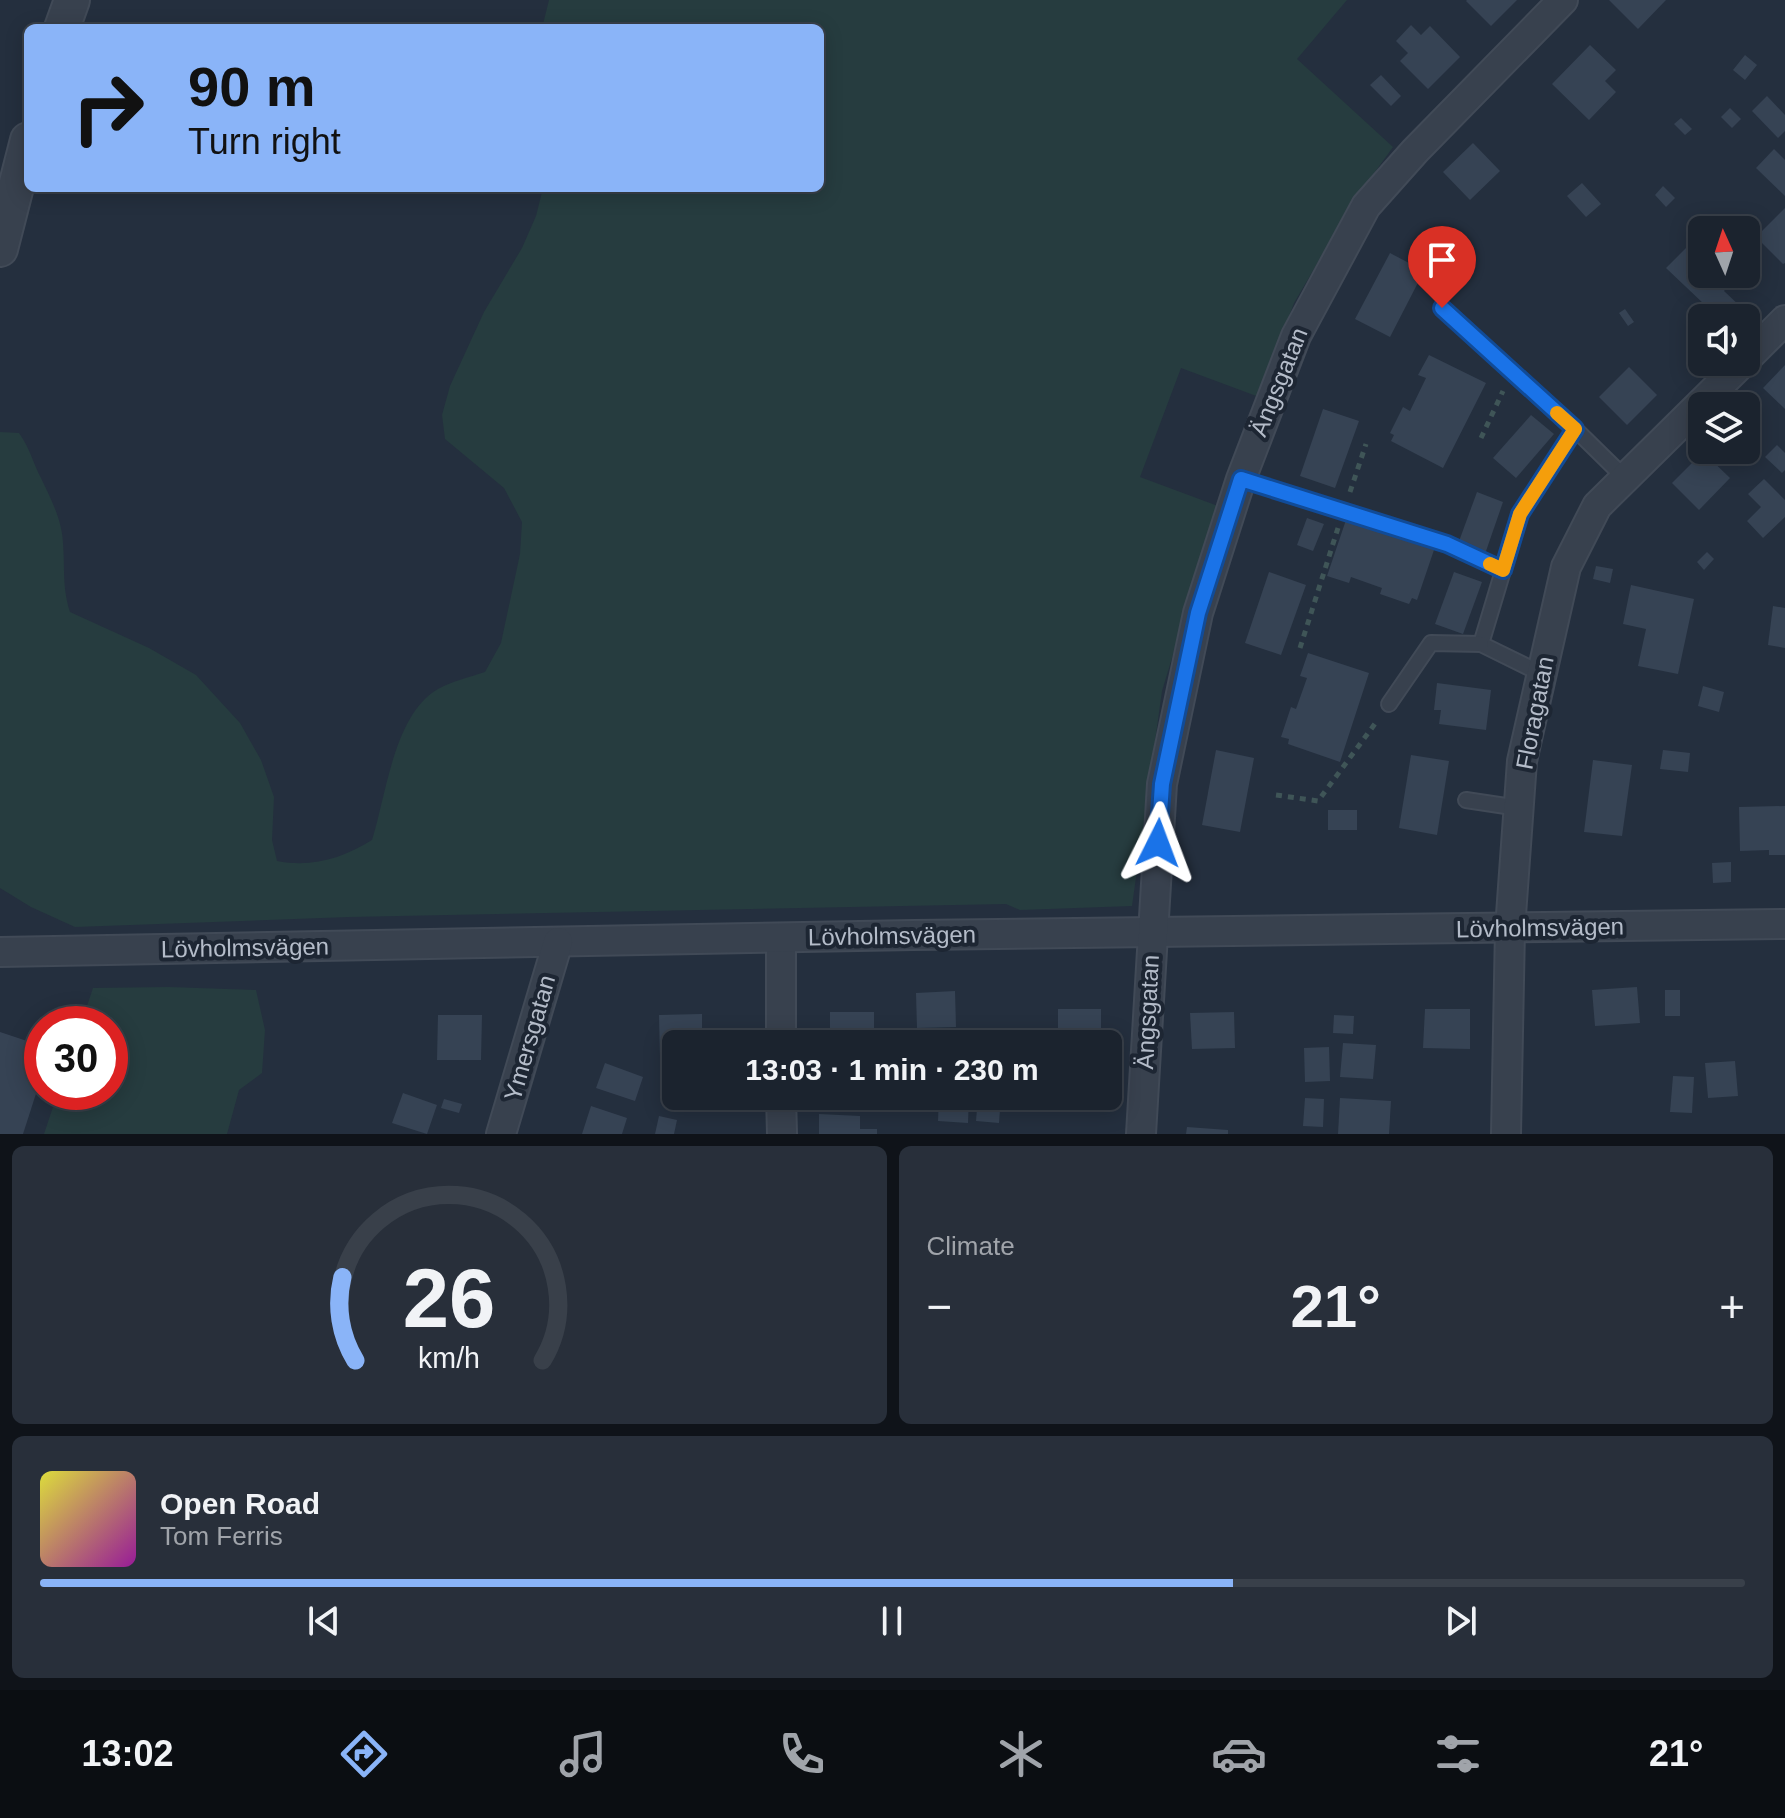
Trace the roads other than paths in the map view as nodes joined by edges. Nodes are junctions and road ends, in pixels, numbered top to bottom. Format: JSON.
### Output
{"nodes":[{"id":1,"x":72,"y":0,"type":"edge"},
{"id":2,"x":1563,"y":0,"type":"edge"},
{"id":3,"x":63,"y":24,"type":"edge"},
{"id":4,"x":24,"y":156,"type":"edge"},
{"id":5,"x":0,"y":249,"type":"edge"},
{"id":6,"x":1442,"y":308,"type":"dead end"},
{"id":7,"x":1785,"y":320,"type":"edge"},
{"id":8,"x":1760,"y":344,"type":"edge"},
{"id":9,"x":1728,"y":376,"type":"edge"},
{"id":10,"x":1575,"y":429,"type":"junction"},
{"id":11,"x":1625,"y":478,"type":"junction"},
{"id":12,"x":1241,"y":479,"type":"junction"},
{"id":13,"x":1503,"y":570,"type":"junction"},
{"id":14,"x":1481,"y":644,"type":"junction"},
{"id":15,"x":1542,"y":674,"type":"junction"},
{"id":16,"x":1389,"y":704,"type":"road end"},
{"id":17,"x":1466,"y":800,"type":"dead end"},
{"id":18,"x":1519,"y":808,"type":"junction"},
{"id":19,"x":1785,"y":924,"type":"edge"},
{"id":20,"x":1510,"y":929,"type":"junction"},
{"id":21,"x":1153,"y":933,"type":"junction"},
{"id":22,"x":781,"y":938,"type":"junction"},
{"id":23,"x":558,"y":942,"type":"junction"},
{"id":24,"x":0,"y":952,"type":"edge"},
{"id":25,"x":781,"y":1030,"type":"edge"},
{"id":26,"x":781,"y":1110,"type":"edge"},
{"id":27,"x":501,"y":1134,"type":"edge"},
{"id":28,"x":782,"y":1134,"type":"edge"},
{"id":29,"x":1141,"y":1134,"type":"edge"},
{"id":30,"x":1506,"y":1134,"type":"edge"}],
"edges":[{"from":1,"to":3,"type":"street"},
{"from":2,"to":12,"type":"street","name":"Ängsgatan"},
{"from":4,"to":5,"type":"street"},
{"from":6,"to":10,"type":"lane"},
{"from":7,"to":8,"type":"street","name":"Floragatan"},
{"from":9,"to":11,"type":"street","name":"Floragatan"},
{"from":10,"to":11,"type":"lane"},
{"from":10,"to":13,"type":"lane"},
{"from":11,"to":15,"type":"street","name":"Floragatan"},
{"from":12,"to":13,"type":"lane"},
{"from":12,"to":21,"type":"street","name":"Ängsgatan"},
{"from":13,"to":14,"type":"lane"},
{"from":14,"to":15,"type":"lane"},
{"from":14,"to":16,"type":"lane"},
{"from":15,"to":18,"type":"street","name":"Floragatan"},
{"from":17,"to":18,"type":"lane"},
{"from":18,"to":20,"type":"street","name":"Floragatan"},
{"from":19,"to":20,"type":"street","name":"Lövholmsvägen"},
{"from":20,"to":21,"type":"street","name":"Lövholmsvägen"},
{"from":20,"to":30,"type":"street","name":"Floragatan"},
{"from":21,"to":22,"type":"street","name":"Lövholmsvägen"},
{"from":21,"to":29,"type":"street","name":"Ängsgatan"},
{"from":22,"to":23,"type":"street","name":"Lövholmsvägen"},
{"from":22,"to":25,"type":"street"},
{"from":23,"to":24,"type":"street","name":"Lövholmsvägen"},
{"from":23,"to":27,"type":"street","name":"Ymersgatan"},
{"from":26,"to":28,"type":"street"}]}
